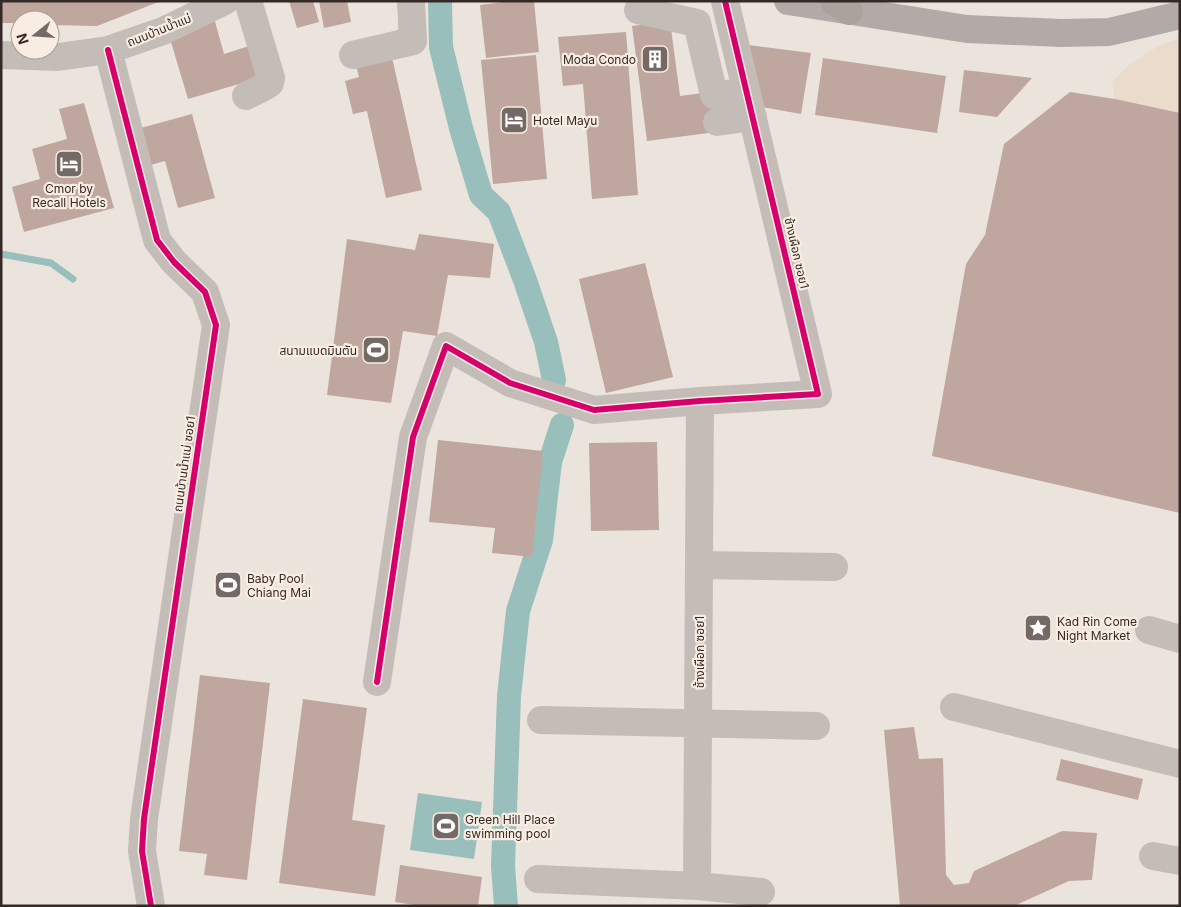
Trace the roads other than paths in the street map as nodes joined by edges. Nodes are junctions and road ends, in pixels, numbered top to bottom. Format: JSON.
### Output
{"nodes":[{"id":1,"x":411,"y":1,"type":"edge"},
{"id":2,"x":725,"y":1,"type":"edge"},
{"id":3,"x":788,"y":1,"type":"edge"},
{"id":4,"x":229,"y":2,"type":"edge"},
{"id":5,"x":841,"y":6,"type":"edge"},
{"id":6,"x":638,"y":10,"type":"dead end"},
{"id":7,"x":1180,"y":15,"type":"edge"},
{"id":8,"x":108,"y":50,"type":"junction"},
{"id":9,"x":1,"y":55,"type":"edge"},
{"id":10,"x":353,"y":55,"type":"dead end"},
{"id":11,"x":246,"y":96,"type":"dead end"},
{"id":12,"x":750,"y":105,"type":"junction"},
{"id":13,"x":717,"y":122,"type":"dead end"},
{"id":14,"x":700,"y":401,"type":"junction"},
{"id":15,"x":699,"y":565,"type":"junction"},
{"id":16,"x":834,"y":567,"type":"dead end"},
{"id":17,"x":1148,"y":630,"type":"dead end"},
{"id":18,"x":1180,"y":640,"type":"edge"},
{"id":19,"x":378,"y":682,"type":"dead end"},
{"id":20,"x":954,"y":707,"type":"dead end"},
{"id":21,"x":541,"y":720,"type":"dead end"},
{"id":22,"x":698,"y":723,"type":"junction"},
{"id":23,"x":816,"y":726,"type":"dead end"},
{"id":24,"x":1180,"y":764,"type":"edge"},
{"id":25,"x":1153,"y":856,"type":"dead end"},
{"id":26,"x":1180,"y":862,"type":"edge"},
{"id":27,"x":538,"y":879,"type":"dead end"},
{"id":28,"x":697,"y":886,"type":"junction"},
{"id":29,"x":761,"y":892,"type":"dead end"},
{"id":30,"x":151,"y":906,"type":"edge"}],
"edges":[{"from":1,"to":10,"type":"street"},
{"from":2,"to":12,"type":"street","name":"ช้างเผือก ซอย1"},
{"from":3,"to":5,"type":"main road"},
{"from":4,"to":8,"type":"street","name":"ถนนบ้านน้ำแม่"},
{"from":4,"to":11,"type":"street"},
{"from":5,"to":7,"type":"main road"},
{"from":6,"to":12,"type":"street"},
{"from":8,"to":9,"type":"street","name":"ถนนบ้านน้ำแม่"},
{"from":8,"to":30,"type":"street","name":"ถนนบ้านน้ำแม่ ซอย1"},
{"from":12,"to":13,"type":"street"},
{"from":12,"to":14,"type":"street","name":"ช้างเผือก ซอย1"},
{"from":14,"to":15,"type":"street","name":"ช้างเผือก ซอย1"},
{"from":14,"to":19,"type":"street"},
{"from":15,"to":16,"type":"street"},
{"from":15,"to":22,"type":"street","name":"ช้างเผือก ซอย1"},
{"from":17,"to":18,"type":"street"},
{"from":20,"to":24,"type":"street"},
{"from":21,"to":22,"type":"street"},
{"from":22,"to":23,"type":"street"},
{"from":22,"to":28,"type":"street","name":"ช้างเผือก ซอย1"},
{"from":25,"to":26,"type":"street"},
{"from":27,"to":28,"type":"street"},
{"from":28,"to":29,"type":"street"}]}
